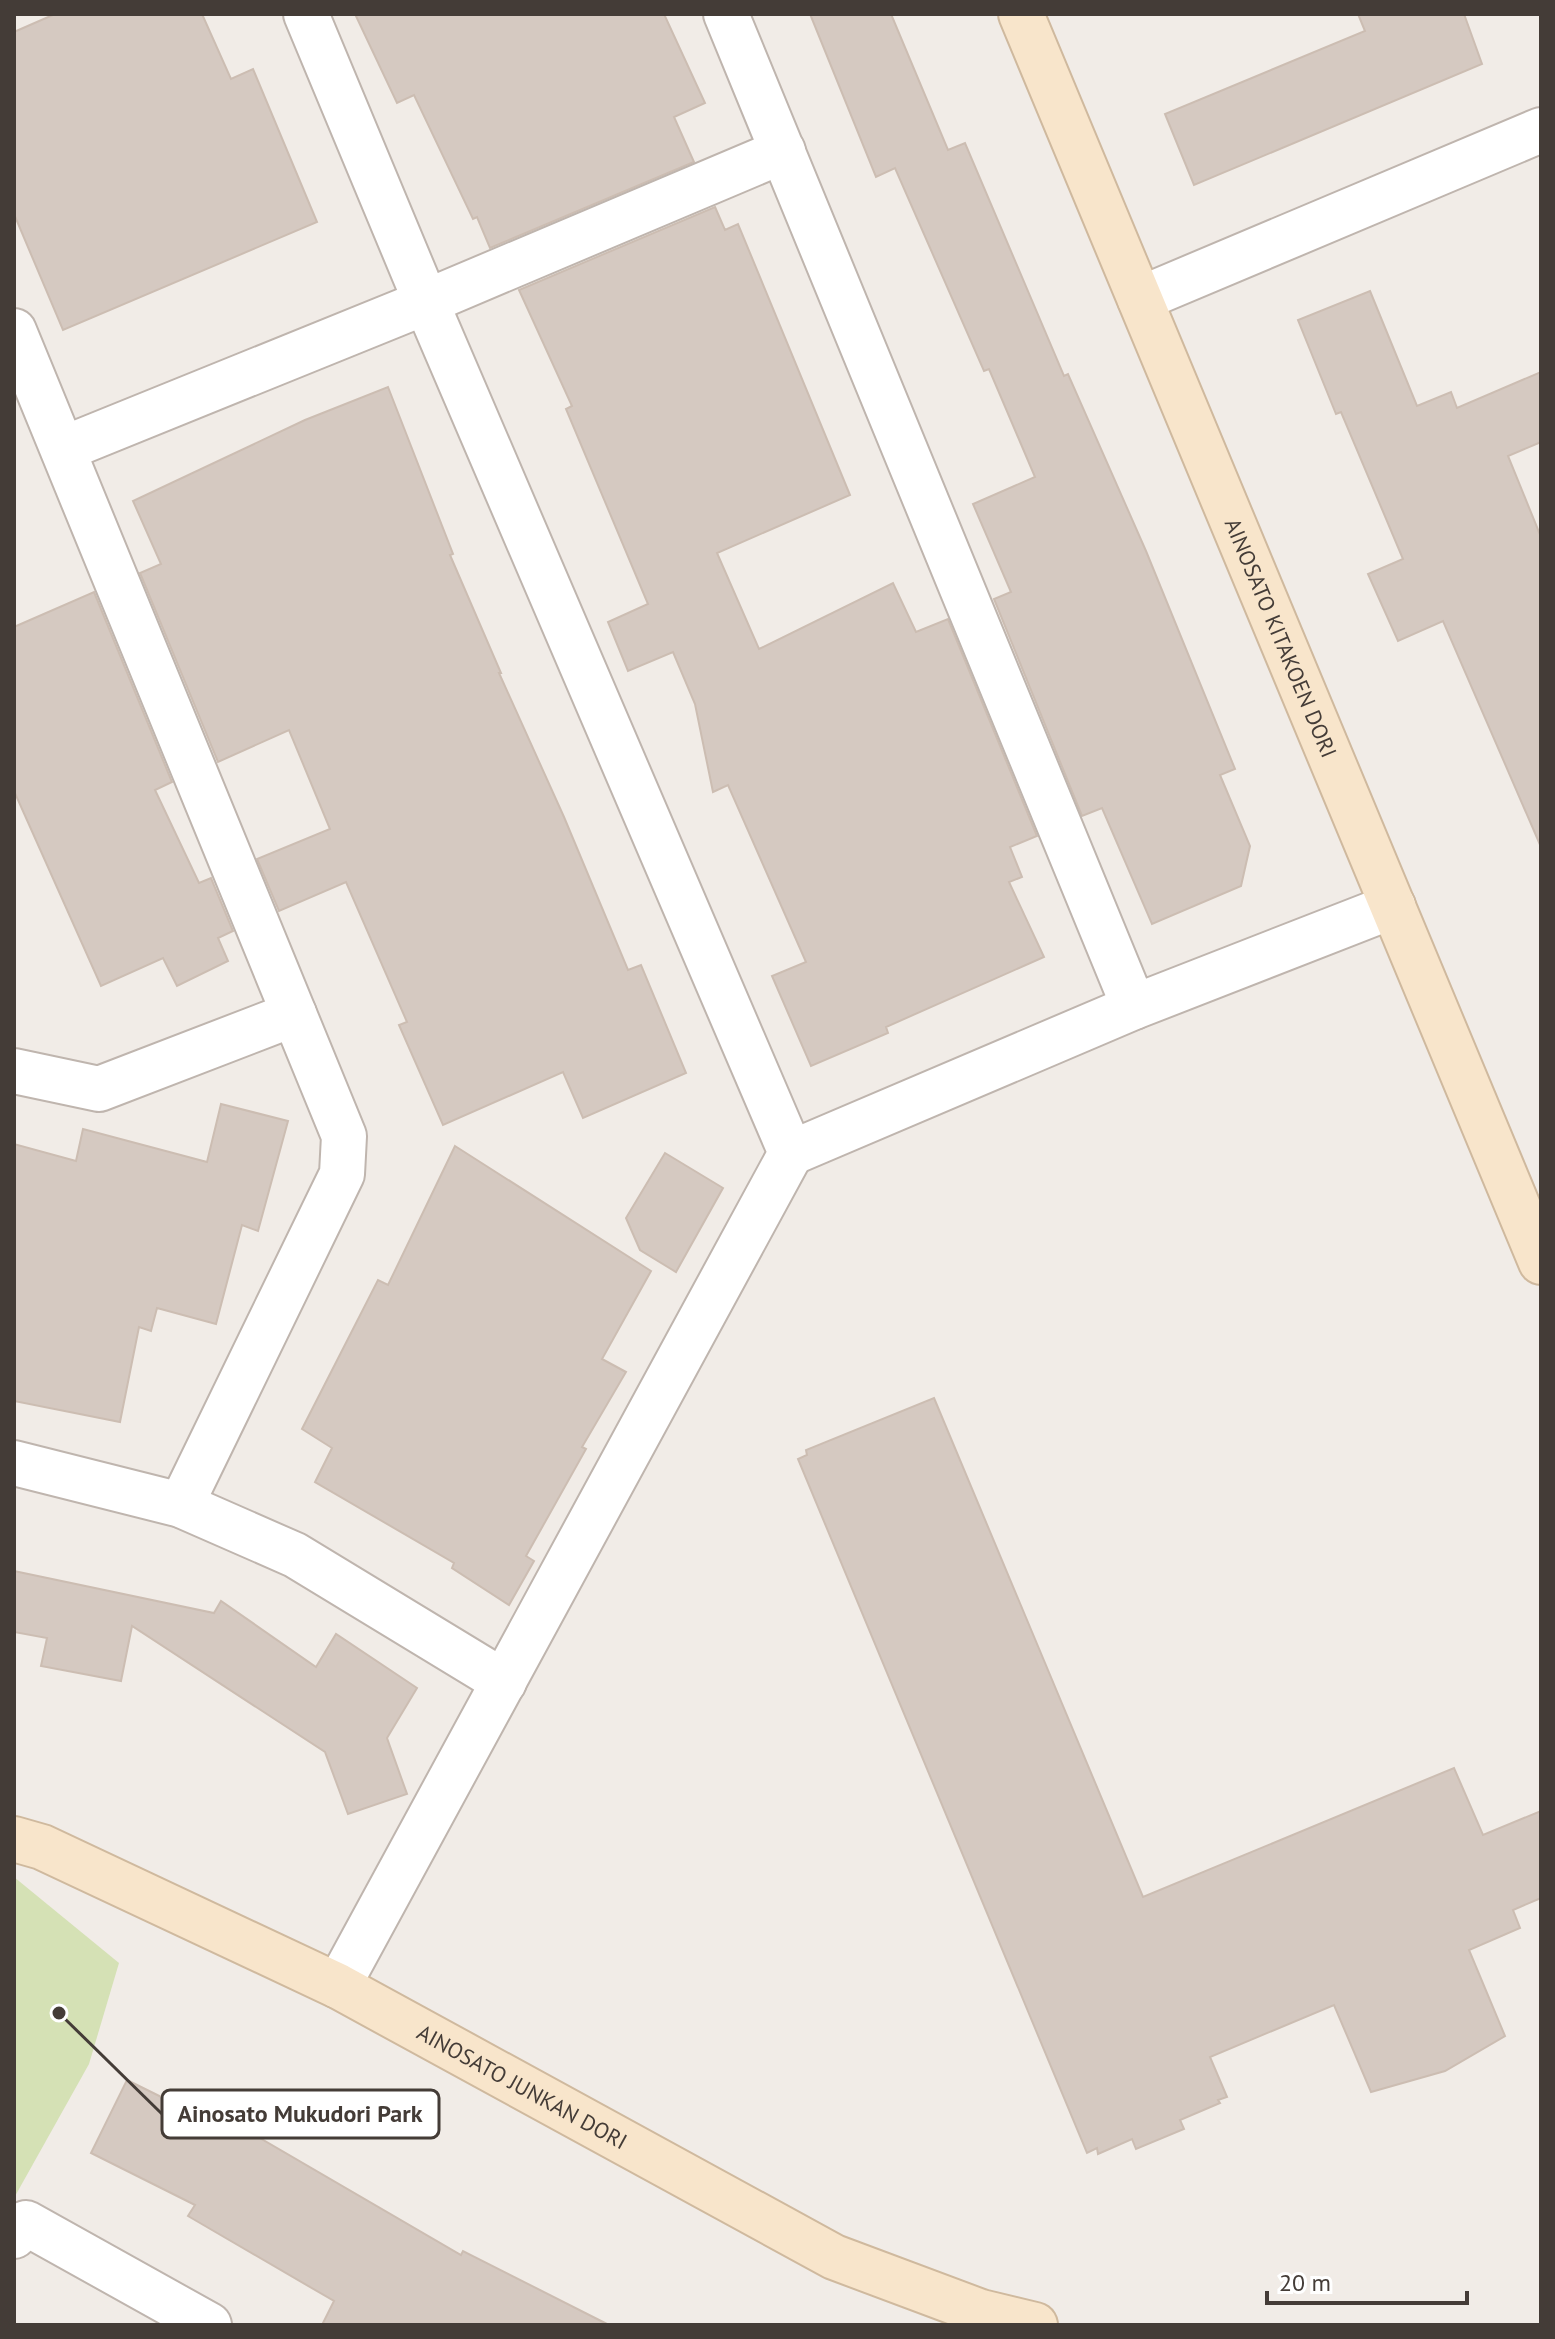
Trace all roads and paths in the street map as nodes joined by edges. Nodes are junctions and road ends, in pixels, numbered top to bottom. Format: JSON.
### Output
{"nodes":[{"id":1,"x":306,"y":14,"type":"edge"},
{"id":2,"x":726,"y":14,"type":"edge"},
{"id":3,"x":1021,"y":14,"type":"edge"},
{"id":4,"x":1541,"y":130,"type":"edge"},
{"id":5,"x":783,"y":151,"type":"junction"},
{"id":6,"x":1140,"y":299,"type":"junction"},
{"id":7,"x":426,"y":302,"type":"junction"},
{"id":8,"x":14,"y":331,"type":"edge"},
{"id":9,"x":63,"y":449,"type":"junction"},
{"id":10,"x":1393,"y":906,"type":"junction"},
{"id":11,"x":1134,"y":1007,"type":"junction"},
{"id":12,"x":294,"y":1014,"type":"junction"},
{"id":13,"x":14,"y":1071,"type":"edge"},
{"id":14,"x":791,"y":1153,"type":"junction"},
{"id":15,"x":1541,"y":1262,"type":"edge"},
{"id":16,"x":14,"y":1463,"type":"edge"},
{"id":17,"x":181,"y":1505,"type":"junction"},
{"id":18,"x":504,"y":1682,"type":"junction"},
{"id":19,"x":14,"y":1839,"type":"edge"},
{"id":20,"x":338,"y":1986,"type":"junction"},
{"id":21,"x":14,"y":2236,"type":"edge"},
{"id":22,"x":209,"y":2325,"type":"edge"},
{"id":23,"x":1035,"y":2325,"type":"edge"}],
"edges":[{"from":1,"to":7,"type":"street"},
{"from":2,"to":5,"type":"street"},
{"from":3,"to":6,"type":"street","name":"AINOSATO KITAKOEN DORI"},
{"from":4,"to":6,"type":"street"},
{"from":5,"to":7,"type":"street"},
{"from":5,"to":11,"type":"street"},
{"from":6,"to":10,"type":"street","name":"AINOSATO KITAKOEN DORI"},
{"from":7,"to":9,"type":"street"},
{"from":7,"to":14,"type":"street"},
{"from":8,"to":9,"type":"street"},
{"from":9,"to":12,"type":"street"},
{"from":10,"to":11,"type":"street"},
{"from":10,"to":15,"type":"street","name":"AINOSATO KITAKOEN DORI"},
{"from":11,"to":14,"type":"street"},
{"from":12,"to":13,"type":"street"},
{"from":12,"to":17,"type":"street"},
{"from":14,"to":18,"type":"street"},
{"from":16,"to":17,"type":"street"},
{"from":17,"to":18,"type":"street"},
{"from":18,"to":20,"type":"street"},
{"from":19,"to":20,"type":"street","name":"AINOSATO JUNKAN DORI"},
{"from":20,"to":23,"type":"street","name":"AINOSATO JUNKAN DORI"},
{"from":21,"to":22,"type":"street"}]}
